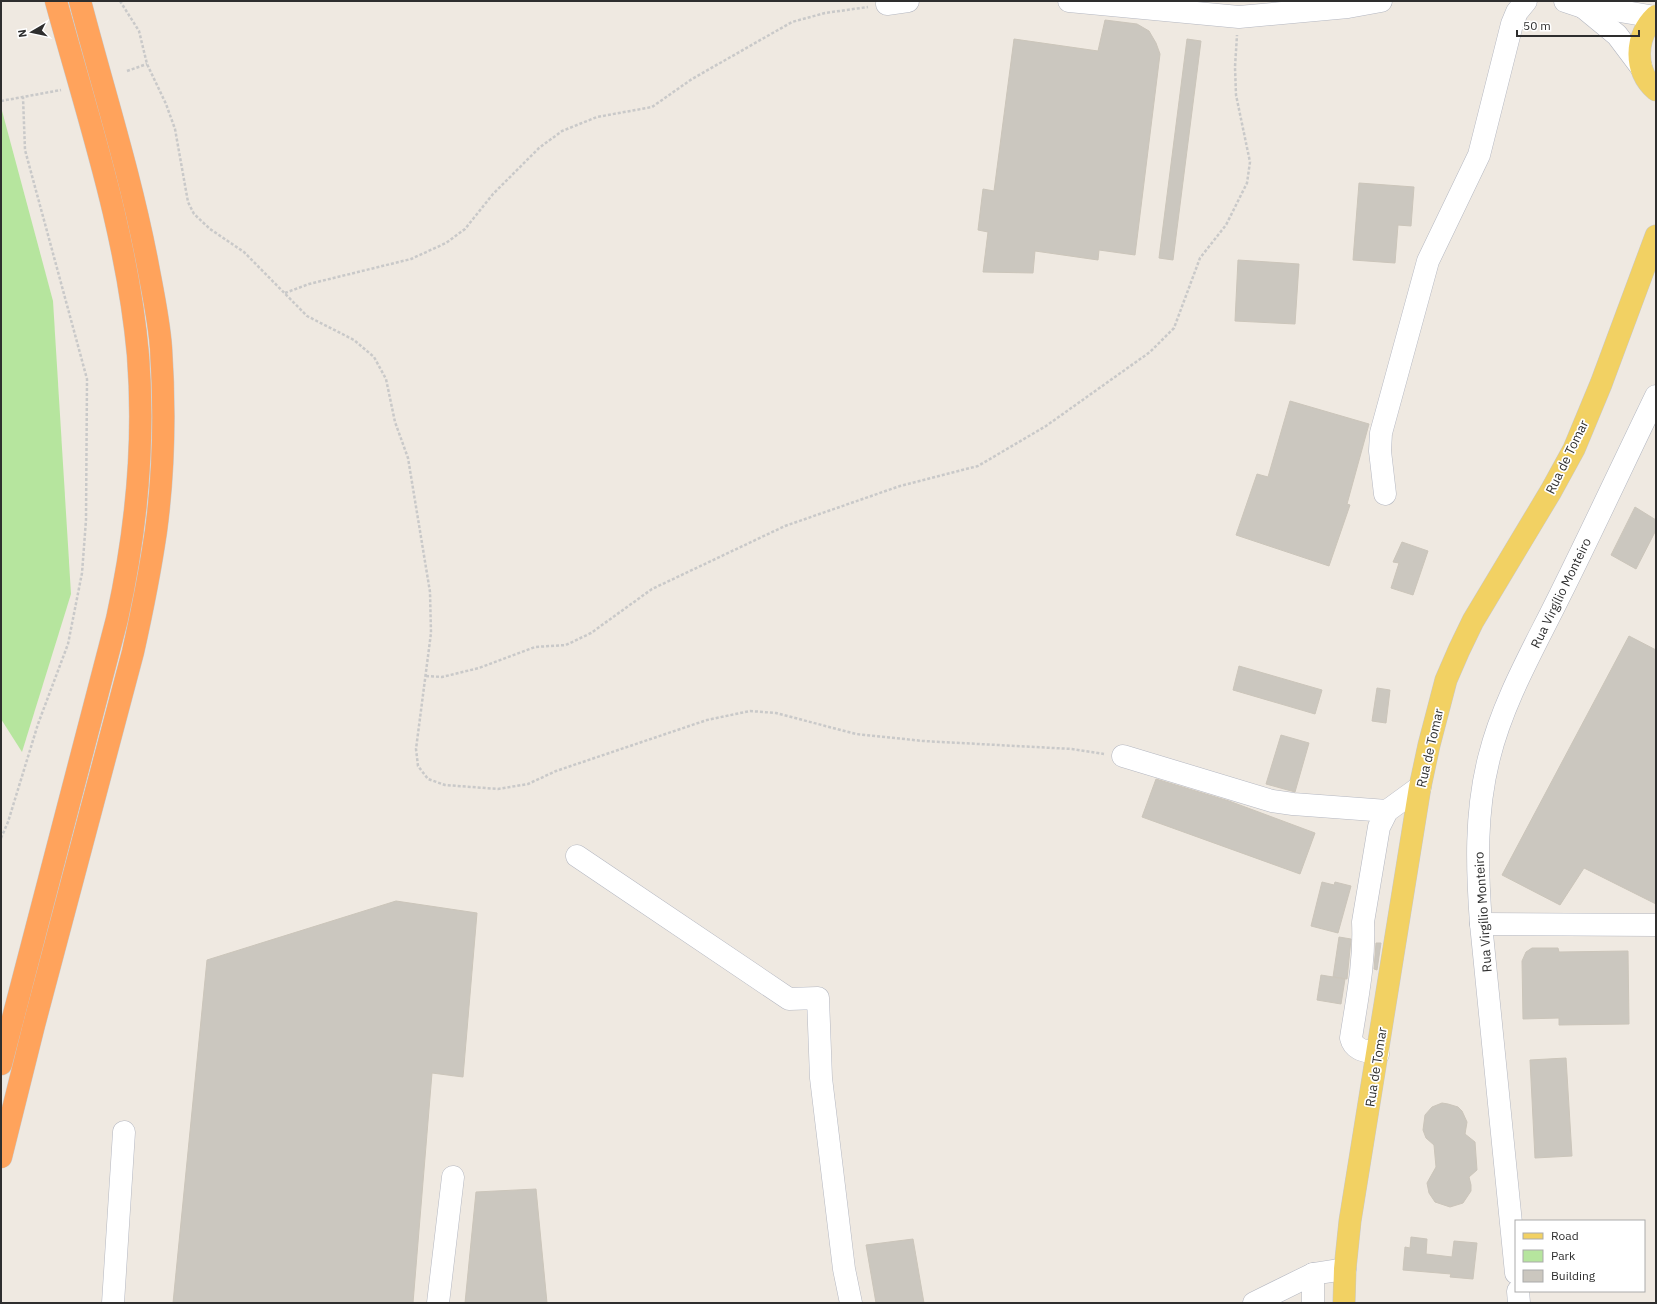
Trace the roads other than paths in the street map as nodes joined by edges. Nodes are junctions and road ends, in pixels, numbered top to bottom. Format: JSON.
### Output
{"nodes":[{"id":1,"x":56,"y":1,"type":"edge"},
{"id":2,"x":80,"y":1,"type":"edge"},
{"id":3,"x":908,"y":1,"type":"edge"},
{"id":4,"x":1069,"y":1,"type":"edge"},
{"id":5,"x":1381,"y":1,"type":"edge"},
{"id":6,"x":1526,"y":1,"type":"edge"},
{"id":7,"x":887,"y":4,"type":"road end"},
{"id":8,"x":1574,"y":4,"type":"edge"},
{"id":9,"x":1655,"y":16,"type":"edge"},
{"id":10,"x":1641,"y":67,"type":"junction"},
{"id":11,"x":1654,"y":93,"type":"edge"},
{"id":12,"x":1656,"y":236,"type":"edge"},
{"id":13,"x":1656,"y":396,"type":"edge"},
{"id":14,"x":1385,"y":494,"type":"dead end"},
{"id":15,"x":1123,"y":756,"type":"road end"},
{"id":16,"x":1420,"y":788,"type":"junction"},
{"id":17,"x":1387,"y":811,"type":"junction"},
{"id":18,"x":577,"y":856,"type":"dead end"},
{"id":19,"x":1481,"y":924,"type":"junction"},
{"id":20,"x":1656,"y":925,"type":"edge"},
{"id":21,"x":1378,"y":1054,"type":"junction"},
{"id":22,"x":1,"y":1064,"type":"edge"},
{"id":23,"x":124,"y":1132,"type":"dead end"},
{"id":24,"x":1,"y":1157,"type":"edge"},
{"id":25,"x":453,"y":1177,"type":"dead end"},
{"id":26,"x":1515,"y":1263,"type":"edge"},
{"id":27,"x":1345,"y":1269,"type":"junction"},
{"id":28,"x":1313,"y":1274,"type":"junction"},
{"id":29,"x":1518,"y":1292,"type":"edge"},
{"id":30,"x":113,"y":1303,"type":"edge"},
{"id":31,"x":438,"y":1303,"type":"edge"},
{"id":32,"x":851,"y":1303,"type":"edge"},
{"id":33,"x":1254,"y":1303,"type":"edge"},
{"id":34,"x":1313,"y":1303,"type":"edge"},
{"id":35,"x":1344,"y":1303,"type":"edge"},
{"id":36,"x":1519,"y":1303,"type":"edge"}],
"edges":[{"from":1,"to":22,"type":"highway"},
{"from":2,"to":24,"type":"highway"},
{"from":3,"to":7,"type":"street"},
{"from":4,"to":5,"type":"street"},
{"from":6,"to":14,"type":"street"},
{"from":8,"to":9,"type":"street"},
{"from":8,"to":10,"type":"street"},
{"from":9,"to":10,"type":"main road"},
{"from":10,"to":11,"type":"main road"},
{"from":12,"to":16,"type":"main road","name":"Rua de Tomar"},
{"from":13,"to":19,"type":"street","name":"Rua Virgílio Monteiro"},
{"from":15,"to":17,"type":"street"},
{"from":16,"to":17,"type":"street"},
{"from":16,"to":21,"type":"main road","name":"Rua de Tomar"},
{"from":17,"to":21,"type":"street"},
{"from":18,"to":32,"type":"street"},
{"from":19,"to":20,"type":"street"},
{"from":19,"to":26,"type":"street","name":"Rua Virgílio Monteiro"},
{"from":21,"to":27,"type":"main road","name":"Rua de Tomar"},
{"from":23,"to":30,"type":"street"},
{"from":25,"to":31,"type":"street"},
{"from":27,"to":28,"type":"street"},
{"from":27,"to":35,"type":"main road","name":"Rua de Tomar"},
{"from":28,"to":33,"type":"street"},
{"from":28,"to":34,"type":"street"},
{"from":29,"to":36,"type":"street"}]}
